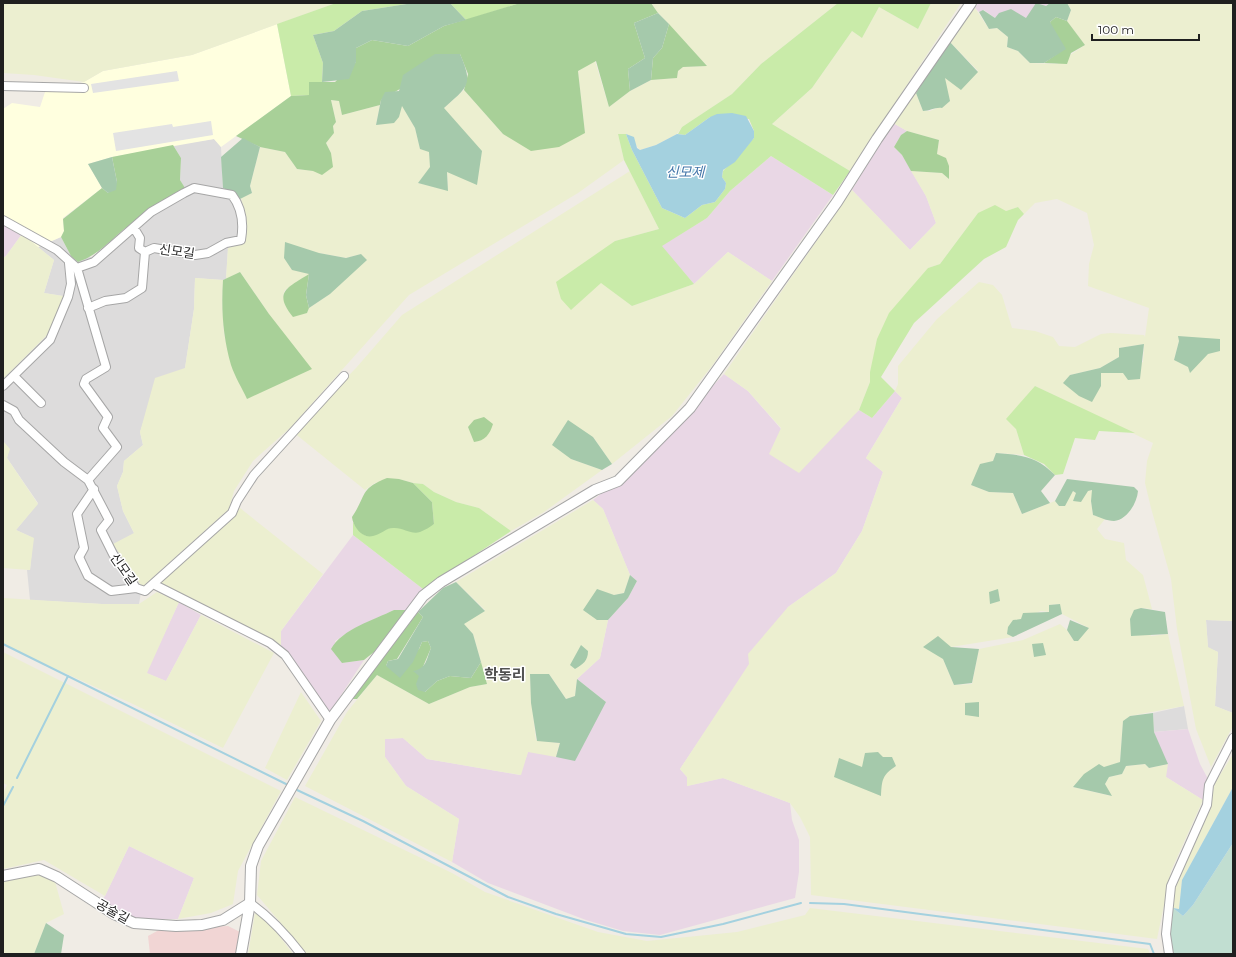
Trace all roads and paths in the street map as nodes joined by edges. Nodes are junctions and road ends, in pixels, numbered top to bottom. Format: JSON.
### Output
{"nodes":[{"id":1,"x":971,"y":3,"type":"edge"},
{"id":2,"x":3,"y":86,"type":"edge"},
{"id":3,"x":84,"y":88,"type":"dead end"},
{"id":4,"x":3,"y":220,"type":"edge"},
{"id":5,"x":134,"y":228,"type":"junction"},
{"id":6,"x":145,"y":252,"type":"junction"},
{"id":7,"x":69,"y":263,"type":"junction"},
{"id":8,"x":77,"y":268,"type":"junction"},
{"id":9,"x":88,"y":308,"type":"junction"},
{"id":10,"x":14,"y":376,"type":"junction"},
{"id":11,"x":344,"y":376,"type":"dead end"},
{"id":12,"x":3,"y":386,"type":"edge"},
{"id":13,"x":41,"y":403,"type":"dead end"},
{"id":14,"x":3,"y":405,"type":"edge"},
{"id":15,"x":88,"y":480,"type":"junction"},
{"id":16,"x":94,"y":489,"type":"junction"},
{"id":17,"x":152,"y":584,"type":"junction"},
{"id":18,"x":136,"y":588,"type":"junction"},
{"id":19,"x":330,"y":720,"type":"junction"},
{"id":20,"x":1233,"y":738,"type":"edge"},
{"id":21,"x":3,"y":876,"type":"edge"},
{"id":22,"x":250,"y":903,"type":"junction"},
{"id":23,"x":241,"y":954,"type":"edge"},
{"id":24,"x":301,"y":954,"type":"edge"},
{"id":25,"x":1169,"y":954,"type":"edge"}],
"edges":[{"from":1,"to":19,"type":"street"},
{"from":2,"to":3,"type":"street"},
{"from":4,"to":7,"type":"street"},
{"from":5,"to":6,"type":"street"},
{"from":5,"to":6,"type":"street","name":"신모길"},
{"from":5,"to":8,"type":"street","name":"신모길"},
{"from":6,"to":9,"type":"street","name":"신모길"},
{"from":7,"to":8,"type":"street"},
{"from":7,"to":10,"type":"street"},
{"from":8,"to":9,"type":"street"},
{"from":9,"to":15,"type":"street"},
{"from":10,"to":12,"type":"street"},
{"from":10,"to":13,"type":"street"},
{"from":11,"to":17,"type":"street"},
{"from":14,"to":15,"type":"street","name":"신모길"},
{"from":15,"to":16,"type":"street","name":"신모길"},
{"from":16,"to":18,"type":"street","name":"신모길"},
{"from":16,"to":18,"type":"street"},
{"from":17,"to":18,"type":"street","name":"신모길"},
{"from":17,"to":19,"type":"street"},
{"from":19,"to":22,"type":"street"},
{"from":20,"to":25,"type":"street"},
{"from":21,"to":22,"type":"street","name":"공술길"},
{"from":22,"to":23,"type":"street"},
{"from":22,"to":24,"type":"street"}]}
